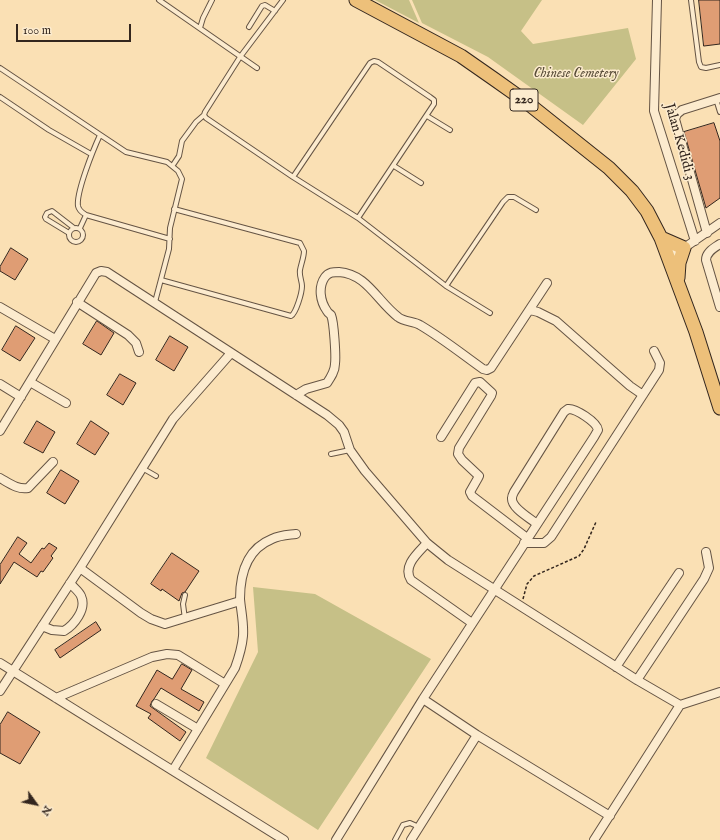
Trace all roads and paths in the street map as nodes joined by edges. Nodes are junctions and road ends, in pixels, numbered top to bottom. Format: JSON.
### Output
{"nodes":[{"id":1,"x":159,"y":0,"type":"edge"},
{"id":2,"x":212,"y":0,"type":"edge"},
{"id":3,"x":283,"y":0,"type":"edge"},
{"id":4,"x":356,"y":0,"type":"edge"},
{"id":5,"x":657,"y":0,"type":"edge"},
{"id":6,"x":691,"y":0,"type":"edge"},
{"id":7,"x":274,"y":11,"type":"junction"},
{"id":8,"x":249,"y":27,"type":"dead end"},
{"id":9,"x":200,"y":28,"type":"junction"},
{"id":10,"x":240,"y":57,"type":"junction"},
{"id":11,"x":720,"y":65,"type":"edge"},
{"id":12,"x":0,"y":68,"type":"edge"},
{"id":13,"x":257,"y":68,"type":"dead end"},
{"id":14,"x":0,"y":97,"type":"edge"},
{"id":15,"x":718,"y":99,"type":"edge"},
{"id":16,"x":720,"y":112,"type":"edge"},
{"id":17,"x":204,"y":115,"type":"junction"},
{"id":18,"x":427,"y":116,"type":"junction"},
{"id":19,"x":450,"y":130,"type":"dead end"},
{"id":20,"x":100,"y":135,"type":"junction"},
{"id":21,"x":91,"y":154,"type":"junction"},
{"id":22,"x":173,"y":165,"type":"junction"},
{"id":23,"x":394,"y":166,"type":"junction"},
{"id":24,"x":293,"y":178,"type":"junction"},
{"id":25,"x":421,"y":183,"type":"dead end"},
{"id":26,"x":174,"y":209,"type":"junction"},
{"id":27,"x":536,"y":210,"type":"dead end"},
{"id":28,"x":86,"y":215,"type":"junction"},
{"id":29,"x":358,"y":218,"type":"junction"},
{"id":30,"x":720,"y":223,"type":"edge"},
{"id":31,"x":74,"y":228,"type":"junction"},
{"id":32,"x":80,"y":228,"type":"junction"},
{"id":33,"x":69,"y":233,"type":"junction"},
{"id":34,"x":707,"y":233,"type":"junction"},
{"id":35,"x":661,"y":238,"type":"junction"},
{"id":36,"x":170,"y":239,"type":"junction"},
{"id":37,"x":720,"y":244,"type":"edge"},
{"id":38,"x":690,"y":245,"type":"junction"},
{"id":39,"x":668,"y":255,"type":"junction"},
{"id":40,"x":161,"y":280,"type":"junction"},
{"id":41,"x":678,"y":281,"type":"junction"},
{"id":42,"x":547,"y":283,"type":"dead end"},
{"id":43,"x":446,"y":286,"type":"junction"},
{"id":44,"x":718,"y":290,"type":"edge"},
{"id":45,"x":77,"y":302,"type":"junction"},
{"id":46,"x":154,"y":303,"type":"junction"},
{"id":47,"x":720,"y":306,"type":"edge"},
{"id":48,"x":0,"y":307,"type":"edge"},
{"id":49,"x":530,"y":310,"type":"junction"},
{"id":50,"x":490,"y":313,"type":"dead end"},
{"id":51,"x":55,"y":339,"type":"junction"},
{"id":52,"x":654,"y":351,"type":"dead end"},
{"id":53,"x":139,"y":352,"type":"dead end"},
{"id":54,"x":231,"y":353,"type":"junction"},
{"id":55,"x":30,"y":382,"type":"junction"},
{"id":56,"x":0,"y":384,"type":"edge"},
{"id":57,"x":296,"y":395,"type":"junction"},
{"id":58,"x":642,"y":395,"type":"junction"},
{"id":59,"x":21,"y":397,"type":"junction"},
{"id":60,"x":66,"y":403,"type":"dead end"},
{"id":61,"x":720,"y":408,"type":"edge"},
{"id":62,"x":0,"y":431,"type":"edge"},
{"id":63,"x":441,"y":437,"type":"dead end"},
{"id":64,"x":350,"y":450,"type":"junction"},
{"id":65,"x":331,"y":454,"type":"dead end"},
{"id":66,"x":52,"y":462,"type":"dead end"},
{"id":67,"x":142,"y":468,"type":"junction"},
{"id":68,"x":156,"y":476,"type":"dead end"},
{"id":69,"x":0,"y":478,"type":"edge"},
{"id":70,"x":596,"y":522,"type":"dead end"},
{"id":71,"x":537,"y":524,"type":"junction"},
{"id":72,"x":296,"y":534,"type":"dead end"},
{"id":73,"x":526,"y":540,"type":"junction"},
{"id":74,"x":427,"y":543,"type":"junction"},
{"id":75,"x":706,"y":552,"type":"dead end"},
{"id":76,"x":80,"y":568,"type":"junction"},
{"id":77,"x":679,"y":573,"type":"dead end"},
{"id":78,"x":70,"y":583,"type":"junction"},
{"id":79,"x":494,"y":589,"type":"junction"},
{"id":80,"x":185,"y":595,"type":"dead end"},
{"id":81,"x":240,"y":601,"type":"junction"},
{"id":82,"x":520,"y":606,"type":"junction"},
{"id":83,"x":185,"y":619,"type":"junction"},
{"id":84,"x":472,"y":623,"type":"junction"},
{"id":85,"x":42,"y":626,"type":"junction"},
{"id":86,"x":0,"y":663,"type":"edge"},
{"id":87,"x":616,"y":667,"type":"junction"},
{"id":88,"x":13,"y":672,"type":"junction"},
{"id":89,"x":637,"y":680,"type":"junction"},
{"id":90,"x":225,"y":684,"type":"junction"},
{"id":91,"x":0,"y":691,"type":"edge"},
{"id":92,"x":720,"y":692,"type":"edge"},
{"id":93,"x":56,"y":698,"type":"junction"},
{"id":94,"x":423,"y":699,"type":"junction"},
{"id":95,"x":156,"y":704,"type":"dead end"},
{"id":96,"x":680,"y":705,"type":"junction"},
{"id":97,"x":198,"y":729,"type":"junction"},
{"id":98,"x":477,"y":734,"type":"junction"},
{"id":99,"x":173,"y":770,"type":"junction"},
{"id":100,"x":610,"y":816,"type":"junction"},
{"id":101,"x":419,"y":827,"type":"junction"},
{"id":102,"x":284,"y":840,"type":"edge"},
{"id":103,"x":336,"y":840,"type":"edge"},
{"id":104,"x":395,"y":840,"type":"edge"},
{"id":105,"x":411,"y":840,"type":"edge"},
{"id":106,"x":594,"y":840,"type":"edge"}],
"edges":[{"from":1,"to":9,"type":"lane"},
{"from":2,"to":9,"type":"lane"},
{"from":3,"to":7,"type":"lane"},
{"from":4,"to":35,"type":"main road","number":"220"},
{"from":5,"to":38,"type":"street","name":"Jalan Kedidi 3"},
{"from":6,"to":11,"type":"lane"},
{"from":7,"to":8,"type":"lane"},
{"from":7,"to":10,"type":"lane"},
{"from":9,"to":10,"type":"lane"},
{"from":10,"to":13,"type":"lane"},
{"from":10,"to":17,"type":"lane"},
{"from":12,"to":20,"type":"lane"},
{"from":14,"to":21,"type":"lane"},
{"from":15,"to":16,"type":"lane"},
{"from":15,"to":34,"type":"street"},
{"from":17,"to":22,"type":"lane"},
{"from":17,"to":24,"type":"lane"},
{"from":18,"to":19,"type":"lane"},
{"from":18,"to":23,"type":"lane"},
{"from":18,"to":24,"type":"lane"},
{"from":20,"to":21,"type":"lane"},
{"from":20,"to":22,"type":"lane"},
{"from":21,"to":28,"type":"lane"},
{"from":22,"to":26,"type":"lane"},
{"from":23,"to":25,"type":"lane"},
{"from":23,"to":29,"type":"lane"},
{"from":24,"to":29,"type":"lane"},
{"from":26,"to":36,"type":"lane"},
{"from":26,"to":40,"type":"lane"},
{"from":27,"to":43,"type":"lane"},
{"from":28,"to":32,"type":"lane"},
{"from":28,"to":36,"type":"lane"},
{"from":29,"to":43,"type":"lane"},
{"from":30,"to":34,"type":"street"},
{"from":31,"to":32,"type":"lane"},
{"from":31,"to":33,"type":"lane"},
{"from":31,"to":33,"type":"lane"},
{"from":32,"to":33,"type":"lane"},
{"from":34,"to":38,"type":"street"},
{"from":35,"to":38,"type":"main road"},
{"from":35,"to":39,"type":"main road","number":"220"},
{"from":36,"to":40,"type":"lane"},
{"from":37,"to":44,"type":"street"},
{"from":38,"to":39,"type":"street"},
{"from":38,"to":41,"type":"main road"},
{"from":39,"to":41,"type":"main road","number":"220"},
{"from":40,"to":46,"type":"lane"},
{"from":41,"to":61,"type":"main road","number":"220"},
{"from":42,"to":49,"type":"street"},
{"from":43,"to":50,"type":"lane"},
{"from":44,"to":47,"type":"street"},
{"from":45,"to":46,"type":"street"},
{"from":45,"to":51,"type":"street"},
{"from":45,"to":53,"type":"street"},
{"from":46,"to":54,"type":"street"},
{"from":48,"to":51,"type":"street"},
{"from":49,"to":57,"type":"street"},
{"from":49,"to":58,"type":"street"},
{"from":51,"to":55,"type":"street"},
{"from":52,"to":58,"type":"street"},
{"from":54,"to":57,"type":"street"},
{"from":54,"to":67,"type":"street"},
{"from":55,"to":59,"type":"street"},
{"from":55,"to":60,"type":"street"},
{"from":56,"to":59,"type":"street"},
{"from":57,"to":64,"type":"street"},
{"from":58,"to":73,"type":"street"},
{"from":59,"to":62,"type":"street"},
{"from":63,"to":73,"type":"street"},
{"from":64,"to":65,"type":"lane"},
{"from":64,"to":74,"type":"street"},
{"from":66,"to":69,"type":"street"},
{"from":67,"to":68,"type":"lane"},
{"from":67,"to":76,"type":"street"},
{"from":70,"to":82,"type":"path"},
{"from":71,"to":71,"type":"street"},
{"from":71,"to":73,"type":"street"},
{"from":72,"to":81,"type":"street"},
{"from":73,"to":79,"type":"street"},
{"from":74,"to":79,"type":"street"},
{"from":74,"to":84,"type":"street"},
{"from":75,"to":89,"type":"street"},
{"from":76,"to":78,"type":"street"},
{"from":76,"to":83,"type":"street"},
{"from":77,"to":87,"type":"street"},
{"from":78,"to":85,"type":"street"},
{"from":78,"to":85,"type":"street"},
{"from":79,"to":82,"type":"street"},
{"from":79,"to":84,"type":"street"},
{"from":80,"to":83,"type":"lane"},
{"from":81,"to":83,"type":"street"},
{"from":81,"to":90,"type":"street"},
{"from":82,"to":87,"type":"street"},
{"from":84,"to":94,"type":"street"},
{"from":85,"to":88,"type":"street"},
{"from":86,"to":88,"type":"street"},
{"from":87,"to":89,"type":"street"},
{"from":88,"to":91,"type":"street"},
{"from":88,"to":93,"type":"street"},
{"from":89,"to":96,"type":"street"},
{"from":90,"to":93,"type":"street"},
{"from":90,"to":97,"type":"street"},
{"from":92,"to":96,"type":"street"},
{"from":93,"to":99,"type":"street"},
{"from":94,"to":98,"type":"street"},
{"from":94,"to":103,"type":"street"},
{"from":95,"to":97,"type":"street"},
{"from":96,"to":100,"type":"street"},
{"from":97,"to":99,"type":"street"},
{"from":98,"to":100,"type":"street"},
{"from":98,"to":101,"type":"street"},
{"from":99,"to":102,"type":"street"},
{"from":100,"to":106,"type":"street"},
{"from":101,"to":104,"type":"lane"},
{"from":101,"to":105,"type":"street"}]}
